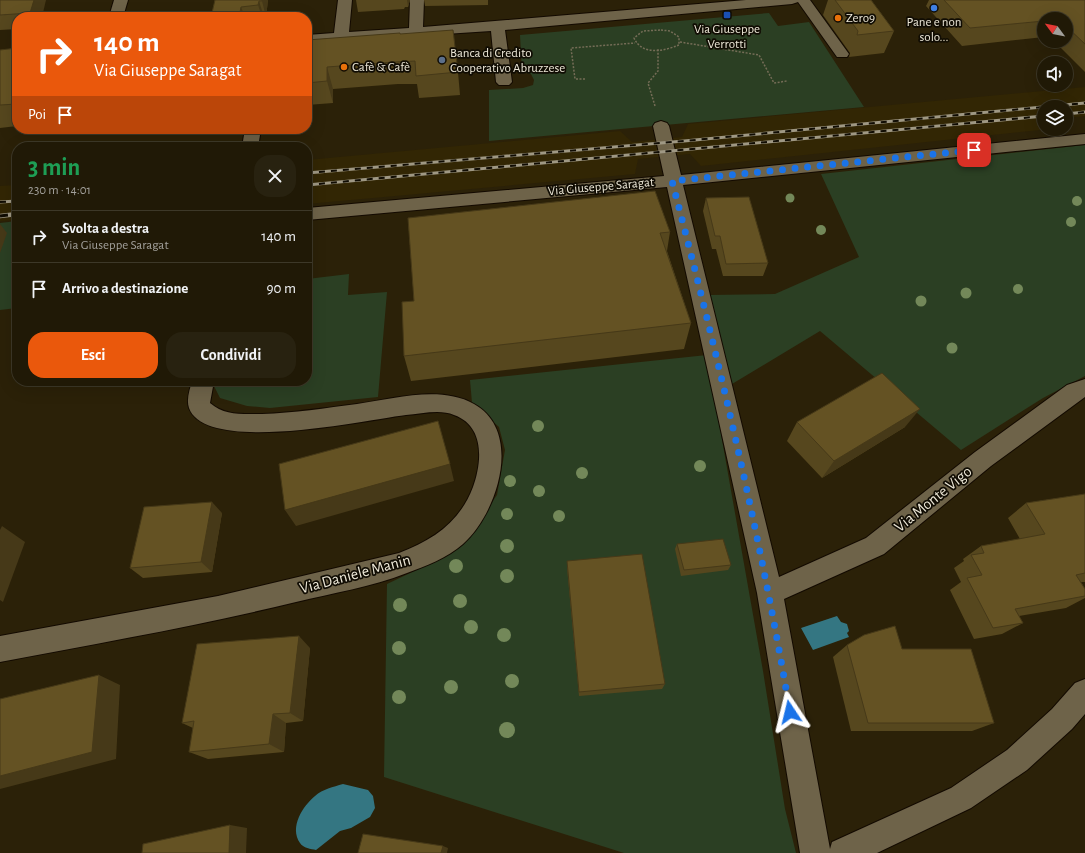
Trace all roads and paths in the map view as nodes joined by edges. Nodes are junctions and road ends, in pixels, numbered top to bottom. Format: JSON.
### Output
{"nodes":[{"id":1,"x":121,"y":0,"type":"edge"},
{"id":2,"x":345,"y":0,"type":"edge"},
{"id":3,"x":417,"y":0,"type":"edge"},
{"id":4,"x":792,"y":0,"type":"edge"},
{"id":5,"x":803,"y":0,"type":"edge"},
{"id":6,"x":661,"y":6,"type":"edge"},
{"id":7,"x":117,"y":12,"type":"edge"},
{"id":8,"x":498,"y":26,"type":"junction"},
{"id":9,"x":416,"y":32,"type":"junction"},
{"id":10,"x":341,"y":37,"type":"junction"},
{"id":11,"x":312,"y":40,"type":"edge"},
{"id":12,"x":680,"y":42,"type":"junction"},
{"id":13,"x":635,"y":43,"type":"junction"},
{"id":14,"x":658,"y":49,"type":"junction"},
{"id":15,"x":842,"y":54,"type":"dead end"},
{"id":16,"x":585,"y":79,"type":"dead end"},
{"id":17,"x":787,"y":81,"type":"dead end"},
{"id":18,"x":504,"y":82,"type":"dead end"},
{"id":19,"x":661,"y":126,"type":"joint"},
{"id":20,"x":1085,"y":139,"type":"edge"},
{"id":21,"x":672,"y":181,"type":"junction"},
{"id":22,"x":312,"y":214,"type":"edge"},
{"id":23,"x":202,"y":386,"type":"edge"},
{"id":24,"x":1085,"y":388,"type":"edge"},
{"id":25,"x":770,"y":593,"type":"junction"},
{"id":26,"x":0,"y":649,"type":"edge"},
{"id":27,"x":1085,"y":692,"type":"edge"},
{"id":28,"x":815,"y":853,"type":"edge"},
{"id":29,"x":843,"y":853,"type":"edge"}],
"edges":[{"from":1,"to":7,"type":"street"},
{"from":2,"to":10,"type":"street"},
{"from":3,"to":9,"type":"street"},
{"from":4,"to":6,"type":"street"},
{"from":5,"to":15,"type":"street"},
{"from":6,"to":8,"type":"street"},
{"from":8,"to":9,"type":"street"},
{"from":8,"to":18,"type":"street"},
{"from":9,"to":10,"type":"street"},
{"from":10,"to":11,"type":"street"},
{"from":12,"to":13,"type":"path"},
{"from":12,"to":14,"type":"path"},
{"from":12,"to":17,"type":"path"},
{"from":13,"to":14,"type":"path"},
{"from":13,"to":16,"type":"path"},
{"from":14,"to":19,"type":"path"},
{"from":19,"to":21,"type":"street"},
{"from":20,"to":21,"type":"street","name":"Via Giuseppe Saragat"},
{"from":21,"to":22,"type":"street","name":"Via Giuseppe Saragat"},
{"from":21,"to":25,"type":"street"},
{"from":23,"to":26,"type":"street","name":"Via Daniele Manin"},
{"from":24,"to":25,"type":"street","name":"Via Monte Vigo"},
{"from":25,"to":28,"type":"street"},
{"from":27,"to":29,"type":"street"}]}
